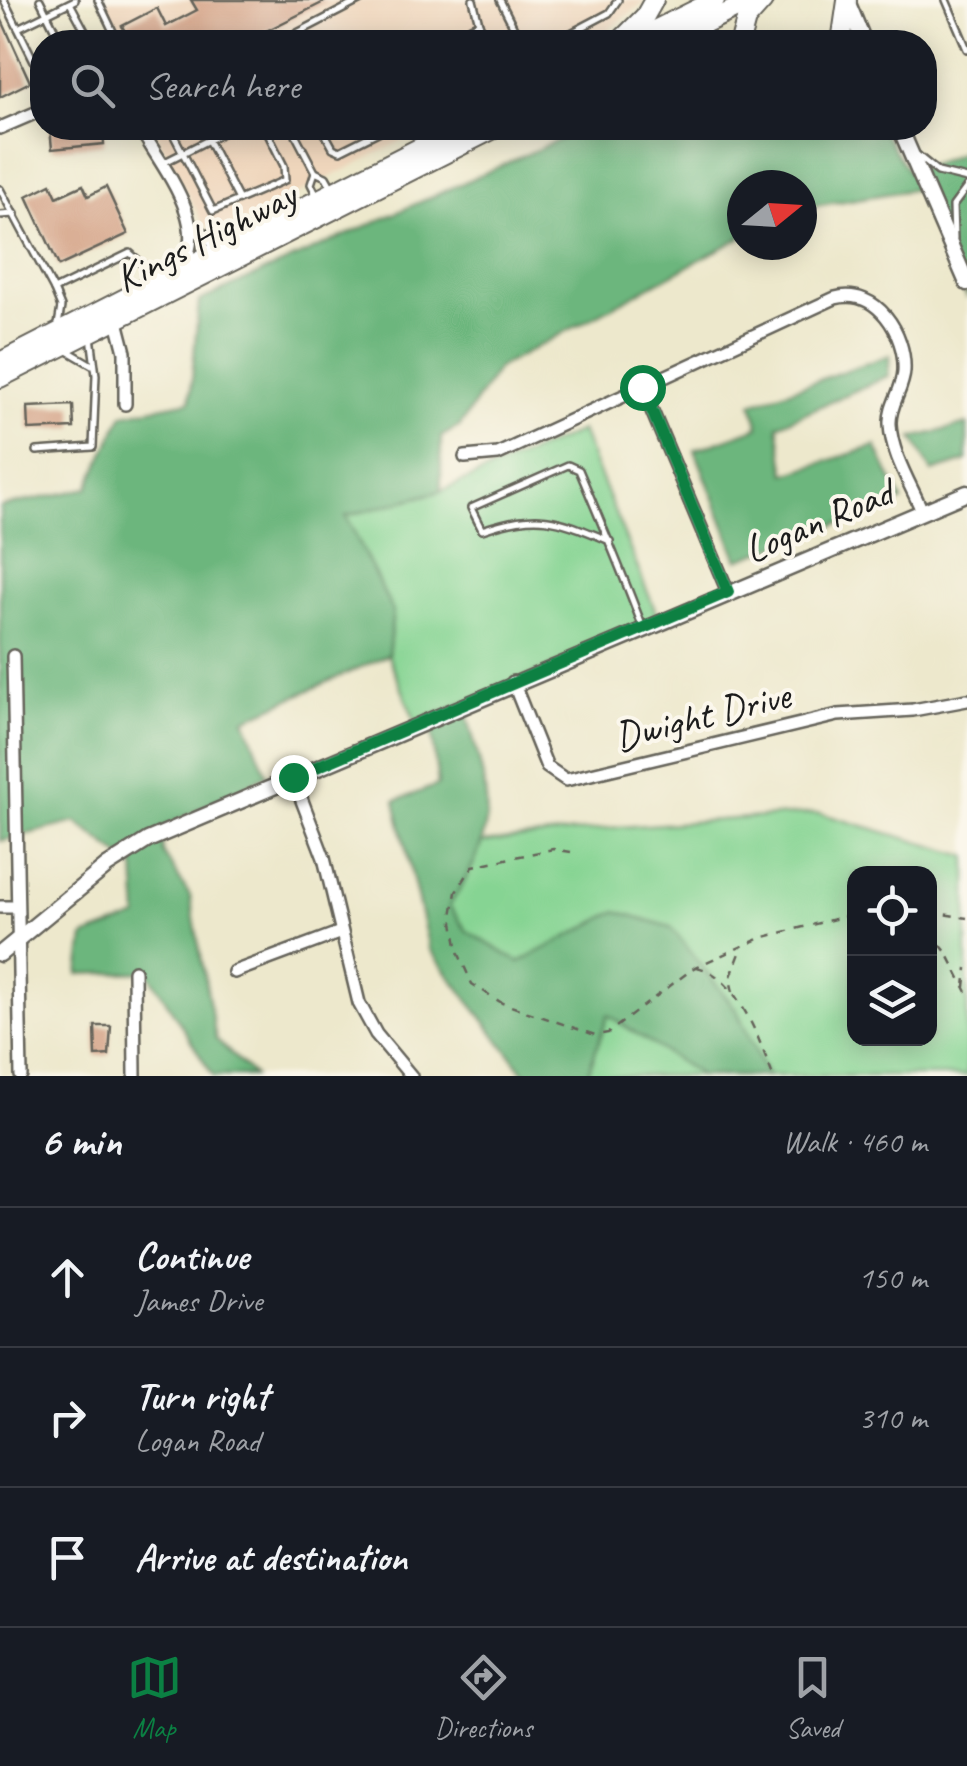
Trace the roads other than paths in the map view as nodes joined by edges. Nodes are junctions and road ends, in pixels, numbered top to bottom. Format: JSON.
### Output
{"nodes":[{"id":1,"x":4,"y":0,"type":"edge"},
{"id":2,"x":40,"y":0,"type":"edge"},
{"id":3,"x":98,"y":0,"type":"edge"},
{"id":4,"x":361,"y":0,"type":"edge"},
{"id":5,"x":474,"y":0,"type":"edge"},
{"id":6,"x":500,"y":0,"type":"edge"},
{"id":7,"x":618,"y":0,"type":"edge"},
{"id":8,"x":654,"y":0,"type":"edge"},
{"id":9,"x":715,"y":0,"type":"edge"},
{"id":10,"x":753,"y":0,"type":"edge"},
{"id":11,"x":764,"y":0,"type":"edge"},
{"id":12,"x":847,"y":0,"type":"edge"},
{"id":13,"x":946,"y":0,"type":"edge"},
{"id":14,"x":71,"y":1,"type":"edge"},
{"id":15,"x":47,"y":14,"type":"junction"},
{"id":16,"x":478,"y":23,"type":"junction"},
{"id":17,"x":18,"y":28,"type":"junction"},
{"id":18,"x":55,"y":30,"type":"edge"},
{"id":19,"x":85,"y":30,"type":"edge"},
{"id":20,"x":112,"y":30,"type":"edge"},
{"id":21,"x":304,"y":30,"type":"edge"},
{"id":22,"x":463,"y":30,"type":"edge"},
{"id":23,"x":481,"y":30,"type":"edge"},
{"id":24,"x":515,"y":30,"type":"edge"},
{"id":25,"x":577,"y":30,"type":"edge"},
{"id":26,"x":630,"y":30,"type":"edge"},
{"id":27,"x":654,"y":30,"type":"edge"},
{"id":28,"x":692,"y":30,"type":"edge"},
{"id":29,"x":743,"y":30,"type":"edge"},
{"id":30,"x":843,"y":30,"type":"edge"},
{"id":31,"x":859,"y":30,"type":"edge"},
{"id":32,"x":967,"y":49,"type":"edge"},
{"id":33,"x":30,"y":52,"type":"edge"},
{"id":34,"x":30,"y":115,"type":"edge"},
{"id":35,"x":0,"y":128,"type":"edge"},
{"id":36,"x":147,"y":140,"type":"edge"},
{"id":37,"x":176,"y":140,"type":"edge"},
{"id":38,"x":208,"y":140,"type":"joint"},
{"id":39,"x":270,"y":140,"type":"edge"},
{"id":40,"x":298,"y":140,"type":"edge"},
{"id":41,"x":331,"y":140,"type":"edge"},
{"id":42,"x":363,"y":140,"type":"edge"},
{"id":43,"x":434,"y":140,"type":"edge"},
{"id":44,"x":472,"y":140,"type":"edge"},
{"id":45,"x":906,"y":140,"type":"edge"},
{"id":46,"x":908,"y":145,"type":"junction"},
{"id":47,"x":183,"y":153,"type":"junction"},
{"id":48,"x":160,"y":164,"type":"junction"},
{"id":49,"x":315,"y":172,"type":"junction"},
{"id":50,"x":967,"y":179,"type":"edge"},
{"id":51,"x":967,"y":187,"type":"edge"},
{"id":52,"x":0,"y":189,"type":"edge"},
{"id":53,"x":325,"y":195,"type":"junction"},
{"id":54,"x":238,"y":198,"type":"junction"},
{"id":55,"x":15,"y":214,"type":"junction"},
{"id":56,"x":0,"y":215,"type":"edge"},
{"id":57,"x":192,"y":227,"type":"junction"},
{"id":58,"x":233,"y":242,"type":"junction"},
{"id":59,"x":958,"y":261,"type":"junction"},
{"id":60,"x":181,"y":268,"type":"junction"},
{"id":61,"x":160,"y":279,"type":"junction"},
{"id":62,"x":967,"y":283,"type":"edge"},
{"id":63,"x":54,"y":290,"type":"junction"},
{"id":64,"x":117,"y":321,"type":"junction"},
{"id":65,"x":92,"y":333,"type":"junction"},
{"id":66,"x":58,"y":342,"type":"junction"},
{"id":67,"x":0,"y":362,"type":"edge"},
{"id":68,"x":94,"y":368,"type":"junction"},
{"id":69,"x":0,"y":378,"type":"edge"},
{"id":70,"x":642,"y":387,"type":"junction"},
{"id":71,"x":125,"y":404,"type":"dead end"},
{"id":72,"x":37,"y":451,"type":"dead end"},
{"id":73,"x":465,"y":457,"type":"dead end"},
{"id":74,"x":967,"y":493,"type":"edge"},
{"id":75,"x":922,"y":512,"type":"junction"},
{"id":76,"x":610,"y":541,"type":"junction"},
{"id":77,"x":728,"y":592,"type":"junction"},
{"id":78,"x":643,"y":628,"type":"junction"},
{"id":79,"x":13,"y":656,"type":"dead end"},
{"id":80,"x":512,"y":682,"type":"junction"},
{"id":81,"x":967,"y":700,"type":"edge"},
{"id":82,"x":293,"y":777,"type":"junction"},
{"id":83,"x":18,"y":906,"type":"junction"},
{"id":84,"x":0,"y":907,"type":"edge"},
{"id":85,"x":342,"y":932,"type":"junction"},
{"id":86,"x":19,"y":938,"type":"junction"},
{"id":87,"x":0,"y":954,"type":"edge"},
{"id":88,"x":134,"y":972,"type":"dead end"},
{"id":89,"x":234,"y":972,"type":"dead end"},
{"id":90,"x":404,"y":1074,"type":"edge"},
{"id":91,"x":20,"y":1076,"type":"edge"},
{"id":92,"x":136,"y":1076,"type":"edge"}],
"edges":[{"from":1,"to":17,"type":"lane"},
{"from":2,"to":15,"type":"lane"},
{"from":3,"to":20,"type":"lane"},
{"from":4,"to":21,"type":"lane"},
{"from":5,"to":16,"type":"lane"},
{"from":6,"to":24,"type":"lane"},
{"from":7,"to":25,"type":"lane"},
{"from":8,"to":26,"type":"main road"},
{"from":9,"to":27,"type":"main road"},
{"from":10,"to":28,"type":"main road"},
{"from":11,"to":29,"type":"main road"},
{"from":12,"to":30,"type":"main road"},
{"from":12,"to":31,"type":"street"},
{"from":13,"to":32,"type":"lane"},
{"from":14,"to":15,"type":"lane"},
{"from":14,"to":19,"type":"lane"},
{"from":15,"to":17,"type":"lane"},
{"from":15,"to":18,"type":"lane"},
{"from":16,"to":22,"type":"lane"},
{"from":16,"to":23,"type":"lane"},
{"from":17,"to":33,"type":"lane"},
{"from":34,"to":35,"type":"street"},
{"from":36,"to":48,"type":"street"},
{"from":37,"to":47,"type":"lane"},
{"from":38,"to":47,"type":"lane"},
{"from":38,"to":54,"type":"lane"},
{"from":39,"to":54,"type":"lane"},
{"from":40,"to":49,"type":"lane"},
{"from":41,"to":42,"type":"lane"},
{"from":43,"to":53,"type":"main road","name":"Kings Highway"},
{"from":44,"to":64,"type":"main road","name":"Kings Highway"},
{"from":45,"to":46,"type":"street"},
{"from":46,"to":50,"type":"lane"},
{"from":46,"to":59,"type":"street"},
{"from":47,"to":48,"type":"lane"},
{"from":47,"to":54,"type":"lane"},
{"from":48,"to":57,"type":"street"},
{"from":49,"to":53,"type":"lane"},
{"from":49,"to":53,"type":"lane"},
{"from":51,"to":59,"type":"lane"},
{"from":52,"to":55,"type":"lane"},
{"from":53,"to":58,"type":"main road","name":"Kings Highway"},
{"from":55,"to":56,"type":"lane"},
{"from":55,"to":63,"type":"lane"},
{"from":57,"to":58,"type":"street"},
{"from":57,"to":60,"type":"street"},
{"from":58,"to":60,"type":"main road","name":"Kings Highway"},
{"from":59,"to":62,"type":"street"},
{"from":60,"to":61,"type":"main road","name":"Kings Highway"},
{"from":61,"to":63,"type":"lane"},
{"from":61,"to":66,"type":"main road","name":"Kings Highway"},
{"from":63,"to":66,"type":"lane"},
{"from":64,"to":65,"type":"main road","name":"Kings Highway"},
{"from":64,"to":71,"type":"street"},
{"from":65,"to":66,"type":"main road","name":"Kings Highway"},
{"from":65,"to":68,"type":"lane"},
{"from":66,"to":67,"type":"main road","name":"Kings Highway"},
{"from":66,"to":68,"type":"lane"},
{"from":66,"to":69,"type":"main road","name":"Kings Highway"},
{"from":68,"to":72,"type":"lane"},
{"from":70,"to":73,"type":"street"},
{"from":70,"to":75,"type":"street"},
{"from":70,"to":77,"type":"street"},
{"from":74,"to":75,"type":"street","name":"Logan Road"},
{"from":75,"to":77,"type":"street","name":"Logan Road"},
{"from":76,"to":76,"type":"lane"},
{"from":76,"to":78,"type":"lane"},
{"from":77,"to":78,"type":"street","name":"Logan Road"},
{"from":78,"to":80,"type":"street","name":"Logan Road"},
{"from":79,"to":83,"type":"street"},
{"from":80,"to":81,"type":"street","name":"Dwight Drive"},
{"from":80,"to":82,"type":"street","name":"Logan Road"},
{"from":82,"to":85,"type":"street"},
{"from":82,"to":86,"type":"street","name":"Logan Road"},
{"from":83,"to":84,"type":"street"},
{"from":83,"to":86,"type":"street"},
{"from":85,"to":89,"type":"street"},
{"from":85,"to":90,"type":"street"},
{"from":86,"to":87,"type":"street","name":"Logan Road"},
{"from":86,"to":91,"type":"street"},
{"from":88,"to":92,"type":"street"}]}
